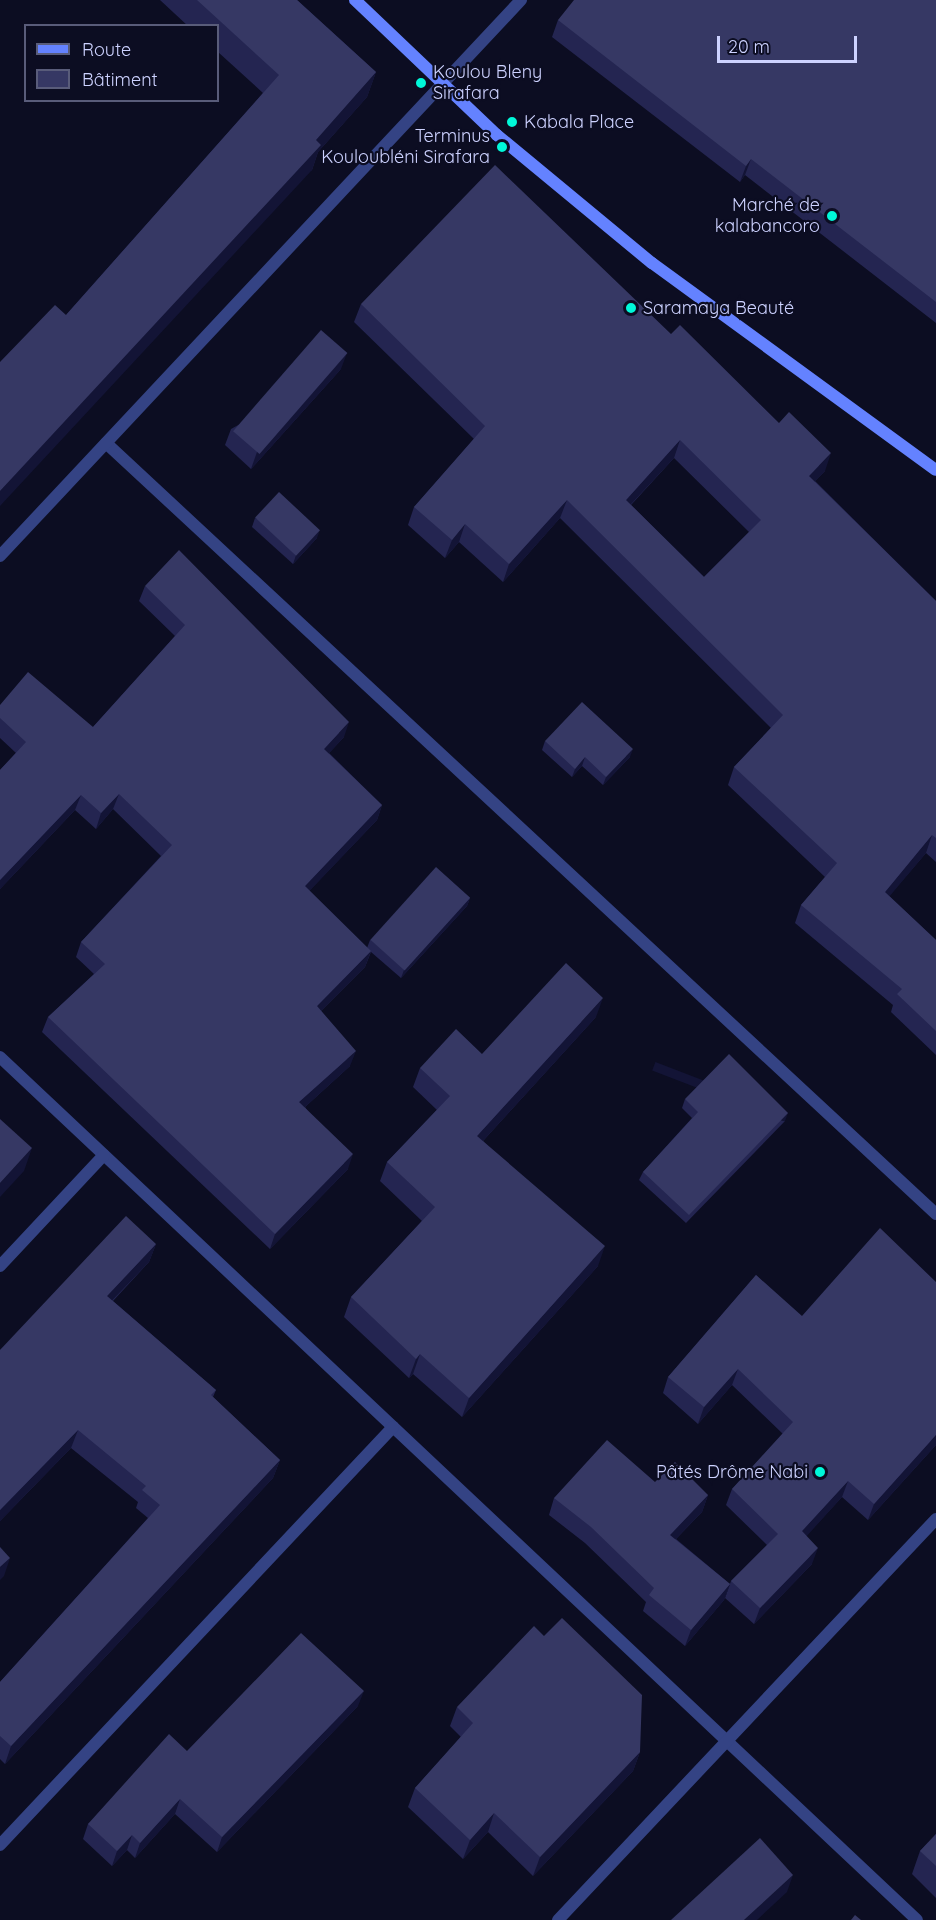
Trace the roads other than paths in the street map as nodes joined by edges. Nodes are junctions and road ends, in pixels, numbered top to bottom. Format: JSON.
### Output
{"nodes":[{"id":1,"x":355,"y":0,"type":"edge"},
{"id":2,"x":521,"y":0,"type":"edge"},
{"id":3,"x":443,"y":83,"type":"junction"},
{"id":4,"x":106,"y":443,"type":"junction"},
{"id":5,"x":936,"y":470,"type":"edge"},
{"id":6,"x":0,"y":556,"type":"edge"},
{"id":7,"x":0,"y":1058,"type":"edge"},
{"id":8,"x":104,"y":1155,"type":"junction"},
{"id":9,"x":936,"y":1214,"type":"edge"},
{"id":10,"x":0,"y":1266,"type":"edge"},
{"id":11,"x":393,"y":1427,"type":"junction"},
{"id":12,"x":936,"y":1519,"type":"edge"},
{"id":13,"x":727,"y":1742,"type":"junction"},
{"id":14,"x":0,"y":1845,"type":"edge"},
{"id":15,"x":558,"y":1920,"type":"edge"},
{"id":16,"x":916,"y":1920,"type":"edge"}],
"edges":[{"from":1,"to":3,"type":"main road"},
{"from":2,"to":3,"type":"street"},
{"from":3,"to":4,"type":"street"},
{"from":3,"to":5,"type":"main road"},
{"from":4,"to":6,"type":"street"},
{"from":4,"to":9,"type":"street"},
{"from":7,"to":8,"type":"street"},
{"from":8,"to":10,"type":"street"},
{"from":8,"to":11,"type":"street"},
{"from":11,"to":13,"type":"street"},
{"from":11,"to":14,"type":"street"},
{"from":12,"to":13,"type":"street"},
{"from":13,"to":15,"type":"street"},
{"from":13,"to":16,"type":"street"}]}
